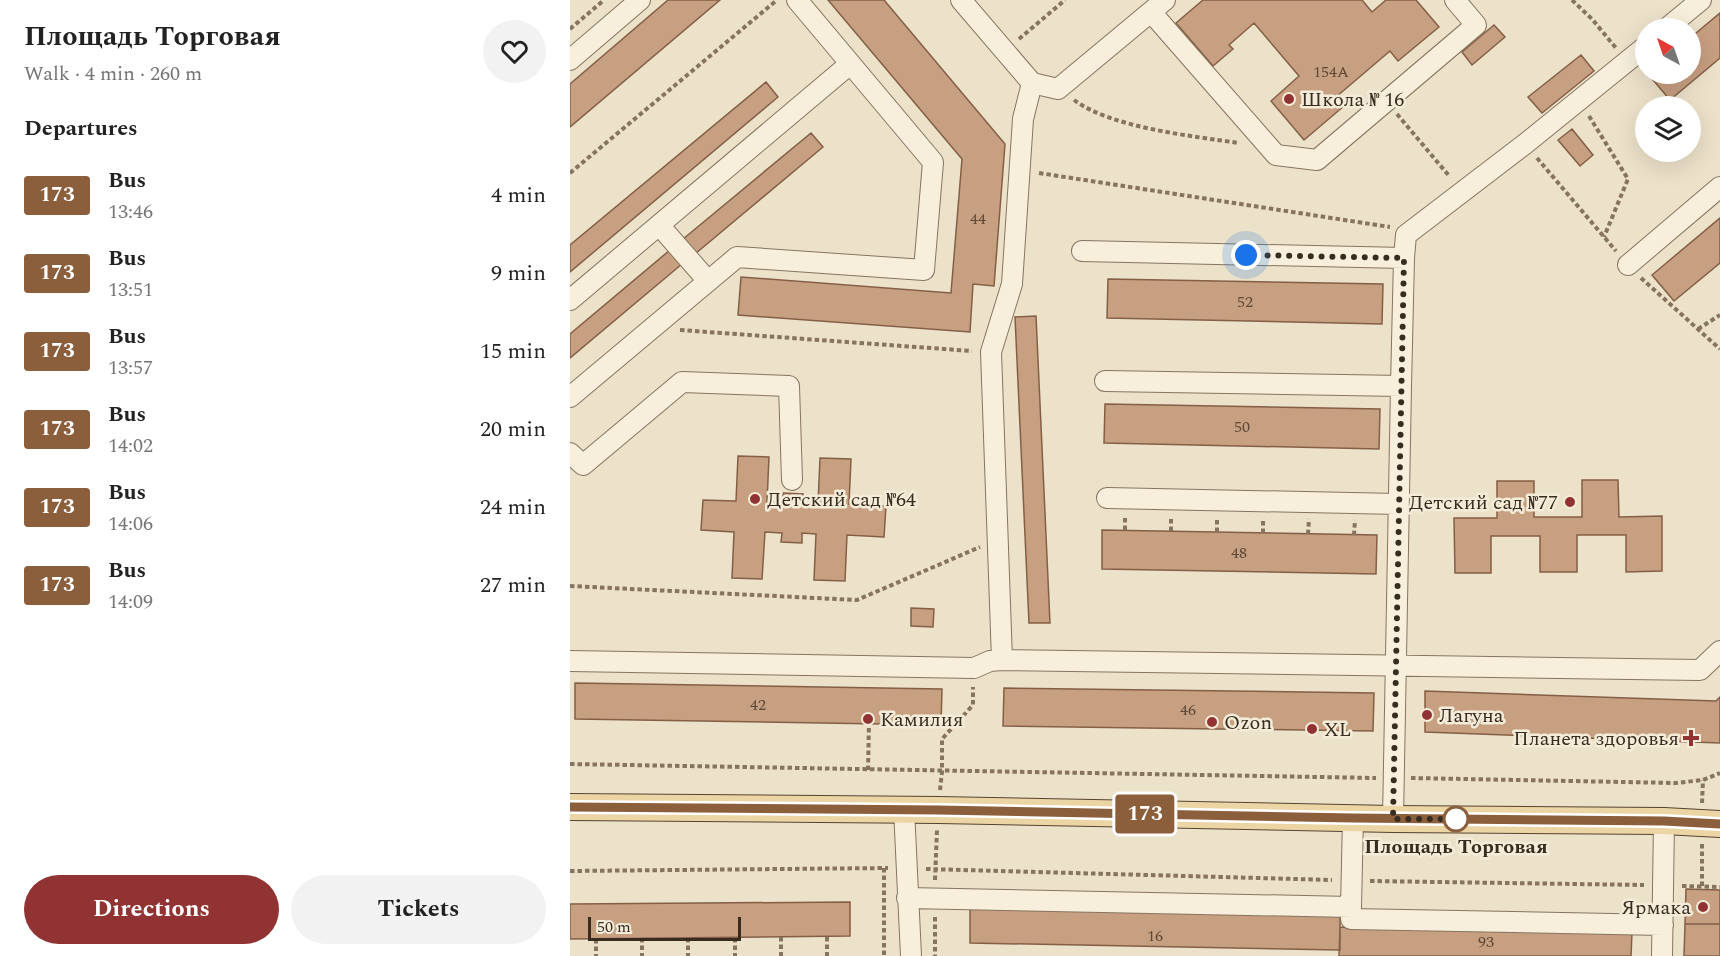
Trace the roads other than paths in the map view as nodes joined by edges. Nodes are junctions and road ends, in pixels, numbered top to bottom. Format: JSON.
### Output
{"nodes":[{"id":1,"x":640,"y":0,"type":"edge"},
{"id":2,"x":797,"y":0,"type":"edge"},
{"id":3,"x":961,"y":0,"type":"edge"},
{"id":4,"x":1455,"y":0,"type":"edge"},
{"id":5,"x":1701,"y":0,"type":"edge"},
{"id":6,"x":1158,"y":6,"type":"edge"},
{"id":7,"x":1679,"y":18,"type":"edge"},
{"id":8,"x":1635,"y":55,"type":"edge"},
{"id":9,"x":570,"y":60,"type":"edge"},
{"id":10,"x":850,"y":64,"type":"junction"},
{"id":11,"x":1032,"y":83,"type":"junction"},
{"id":12,"x":1720,"y":187,"type":"edge"},
{"id":13,"x":659,"y":225,"type":"junction"},
{"id":14,"x":1082,"y":251,"type":"dead end"},
{"id":15,"x":1404,"y":258,"type":"junction"},
{"id":16,"x":1628,"y":265,"type":"dead end"},
{"id":17,"x":708,"y":281,"type":"junction"},
{"id":18,"x":570,"y":300,"type":"edge"},
{"id":19,"x":1105,"y":381,"type":"dead end"},
{"id":20,"x":1401,"y":386,"type":"junction"},
{"id":21,"x":570,"y":397,"type":"edge"},
{"id":22,"x":570,"y":453,"type":"edge"},
{"id":23,"x":792,"y":480,"type":"dead end"},
{"id":24,"x":1107,"y":498,"type":"dead end"},
{"id":25,"x":1398,"y":504,"type":"junction"},
{"id":26,"x":1002,"y":660,"type":"junction"},
{"id":27,"x":570,"y":661,"type":"edge"},
{"id":28,"x":1716,"y":662,"type":"edge"},
{"id":29,"x":1395,"y":666,"type":"junction"},
{"id":30,"x":570,"y":807,"type":"edge"},
{"id":31,"x":904,"y":809,"type":"junction"},
{"id":32,"x":1353,"y":818,"type":"junction"},
{"id":33,"x":1393,"y":819,"type":"junction"},
{"id":34,"x":1664,"y":821,"type":"junction"},
{"id":35,"x":1720,"y":824,"type":"edge"},
{"id":36,"x":907,"y":898,"type":"junction"},
{"id":37,"x":1351,"y":907,"type":"junction"},
{"id":38,"x":1663,"y":925,"type":"junction"},
{"id":39,"x":911,"y":956,"type":"edge"},
{"id":40,"x":1662,"y":956,"type":"edge"}],
"edges":[{"from":1,"to":9,"type":"street"},
{"from":2,"to":10,"type":"street"},
{"from":3,"to":11,"type":"street"},
{"from":4,"to":6,"type":"street"},
{"from":5,"to":7,"type":"street"},
{"from":6,"to":11,"type":"street"},
{"from":8,"to":15,"type":"street"},
{"from":10,"to":13,"type":"street"},
{"from":10,"to":17,"type":"street"},
{"from":11,"to":26,"type":"street"},
{"from":12,"to":16,"type":"street"},
{"from":13,"to":17,"type":"street"},
{"from":13,"to":18,"type":"street"},
{"from":14,"to":15,"type":"street"},
{"from":15,"to":20,"type":"street"},
{"from":17,"to":21,"type":"street"},
{"from":19,"to":20,"type":"street"},
{"from":20,"to":25,"type":"street"},
{"from":22,"to":23,"type":"street"},
{"from":24,"to":25,"type":"street"},
{"from":25,"to":29,"type":"street"},
{"from":26,"to":27,"type":"street"},
{"from":26,"to":29,"type":"street"},
{"from":28,"to":29,"type":"street"},
{"from":29,"to":33,"type":"street"},
{"from":30,"to":31,"type":"main road"},
{"from":31,"to":32,"type":"main road"},
{"from":31,"to":36,"type":"street"},
{"from":32,"to":33,"type":"main road"},
{"from":32,"to":37,"type":"street"},
{"from":33,"to":34,"type":"main road"},
{"from":34,"to":35,"type":"main road"},
{"from":34,"to":38,"type":"street"},
{"from":36,"to":37,"type":"street"},
{"from":36,"to":39,"type":"street"},
{"from":37,"to":38,"type":"street"},
{"from":38,"to":40,"type":"street"}]}
